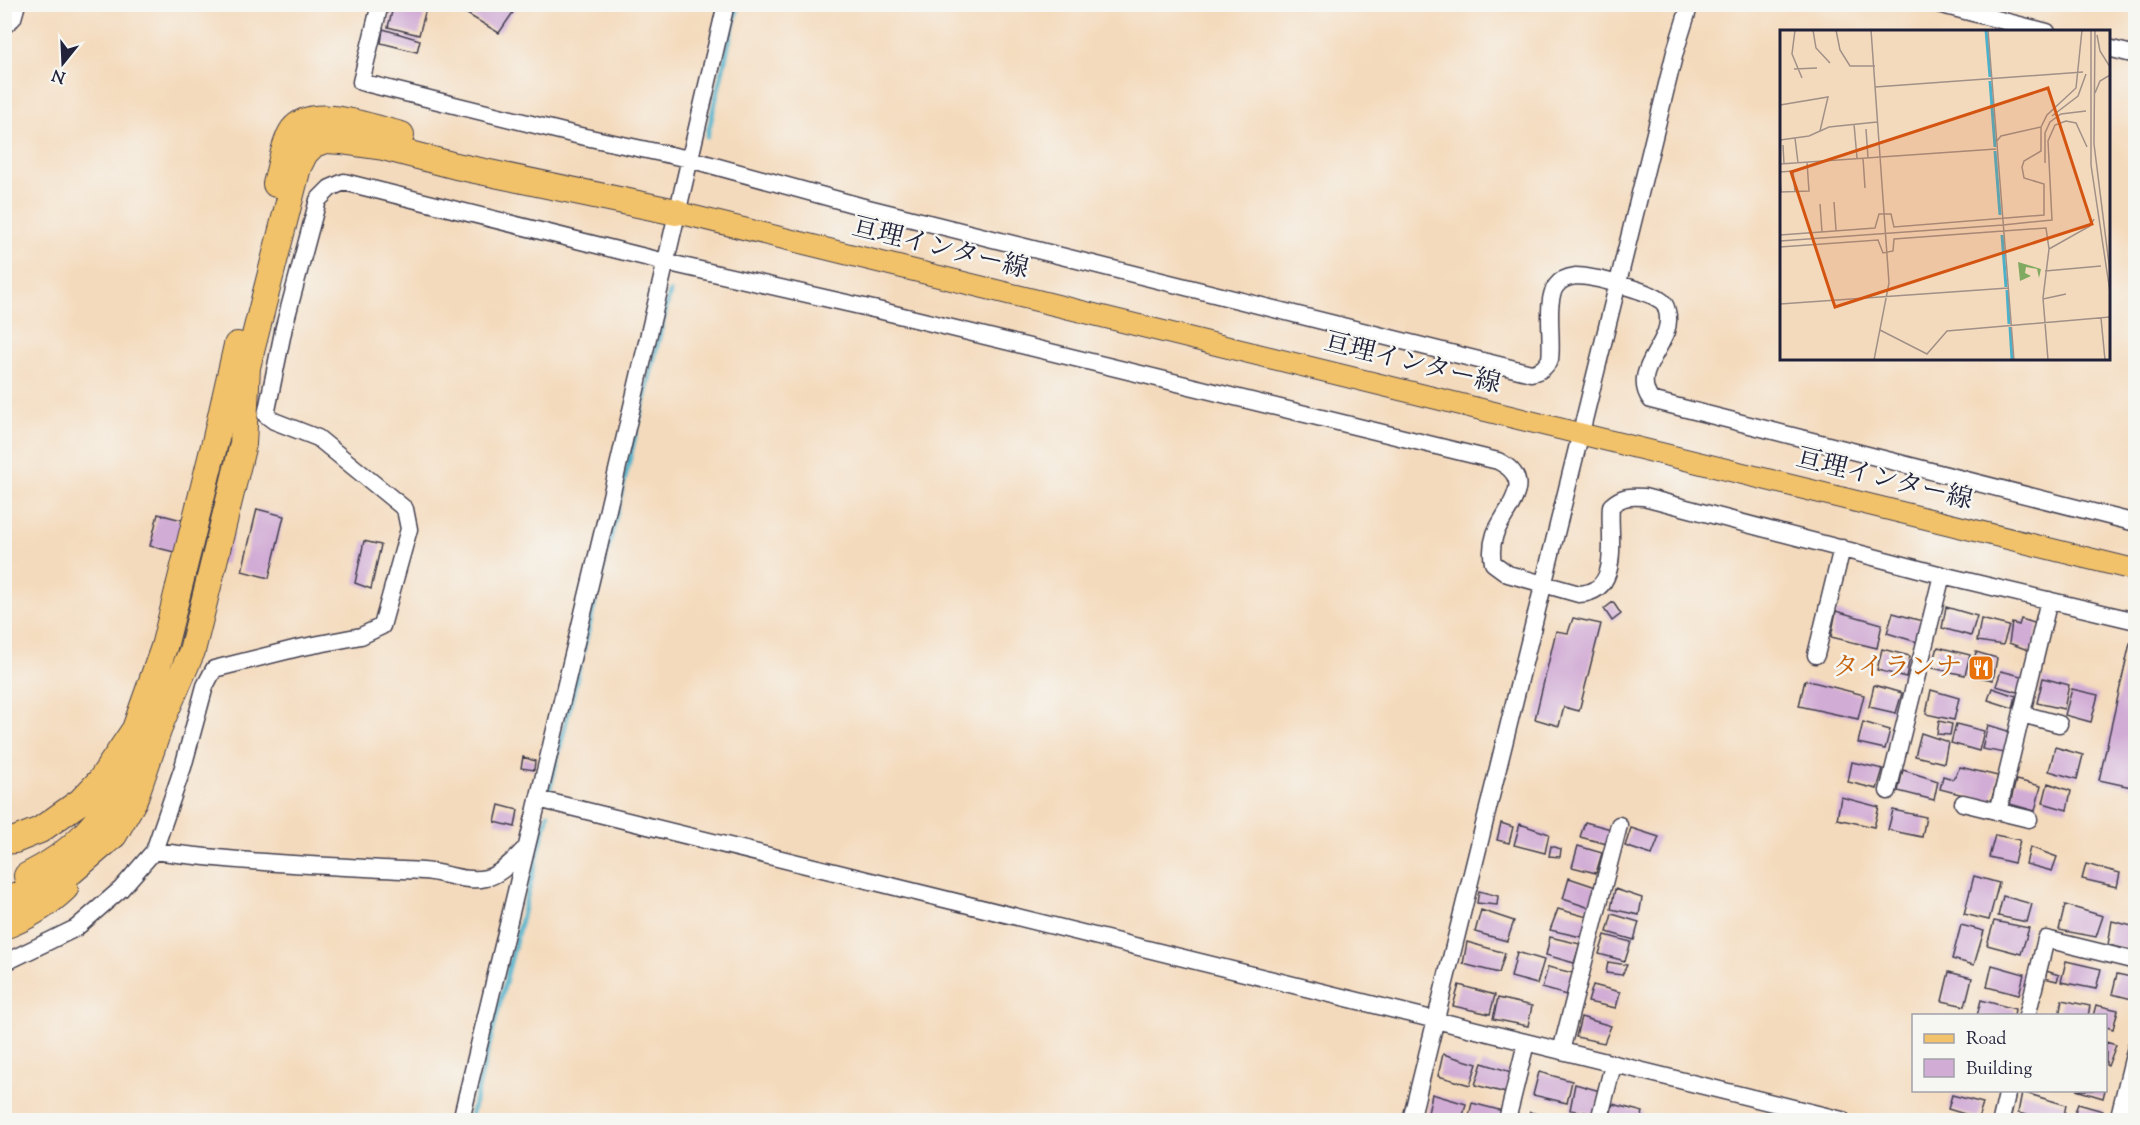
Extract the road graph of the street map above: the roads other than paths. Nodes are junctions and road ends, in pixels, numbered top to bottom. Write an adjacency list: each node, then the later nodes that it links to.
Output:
1 (17, 4): 6 (street)
2 (380, 4): 10 (street)
3 (726, 4): 10 (street)
4 (1690, 4): 13 (street)
5 (1938, 4): 7 (street)
6 (4, 26)
7 (2039, 30)
8 (2110, 48): 9 (street)
9 (2136, 55)
10 (690, 159): 11 (street); 13 (street)
11 (676, 212): 12 (street); 14 (main road, 亘理インター線); 25 (highway)
12 (665, 262): 19 (street); 27 (street); 35 (street)
13 (1617, 285): 14 (street); 15 (street)
14 (1581, 433): 17 (main road, 亘理インター線); 19 (street)
15 (2136, 523)
16 (1842, 548): 18 (street); 19 (street); 22 (street)
17 (2136, 570)
18 (1942, 575): 20 (street); 26 (street)
19 (1543, 584): 42 (street)
20 (2049, 600): 21 (street); 23 (street)
21 (2136, 621)
22 (1815, 655)
23 (2022, 714): 24 (street); 29 (street)
24 (2059, 724)
25 (146, 732): 32 (highway); 33 (highway); 36 (highway)
26 (1888, 791)
27 (538, 799): 34 (street); 42 (street)
28 (1963, 803): 29 (street)
29 (1998, 812): 30 (street)
30 (2029, 819)
31 (1619, 825): 45 (street)
32 (114, 835): 37 (highway); 38 (highway)
33 (4, 841)
34 (526, 848): 35 (street); 48 (street)
35 (154, 851): 40 (street)
36 (4, 884)
37 (4, 898)
38 (4, 926)
39 (2136, 961): 41 (street)
40 (4, 963)
41 (2027, 1014)
42 (1436, 1020): 43 (street); 49 (street)
43 (1527, 1043): 45 (street); 50 (street)
44 (2136, 1047): 54 (street)
45 (1561, 1051): 46 (street)
46 (1613, 1065): 51 (street); 52 (street)
47 (2008, 1092): 53 (street)
48 (461, 1120)
49 (1411, 1120)
50 (1507, 1120)
51 (1599, 1120)
52 (1842, 1120)
53 (2001, 1120)
54 (2118, 1120)

